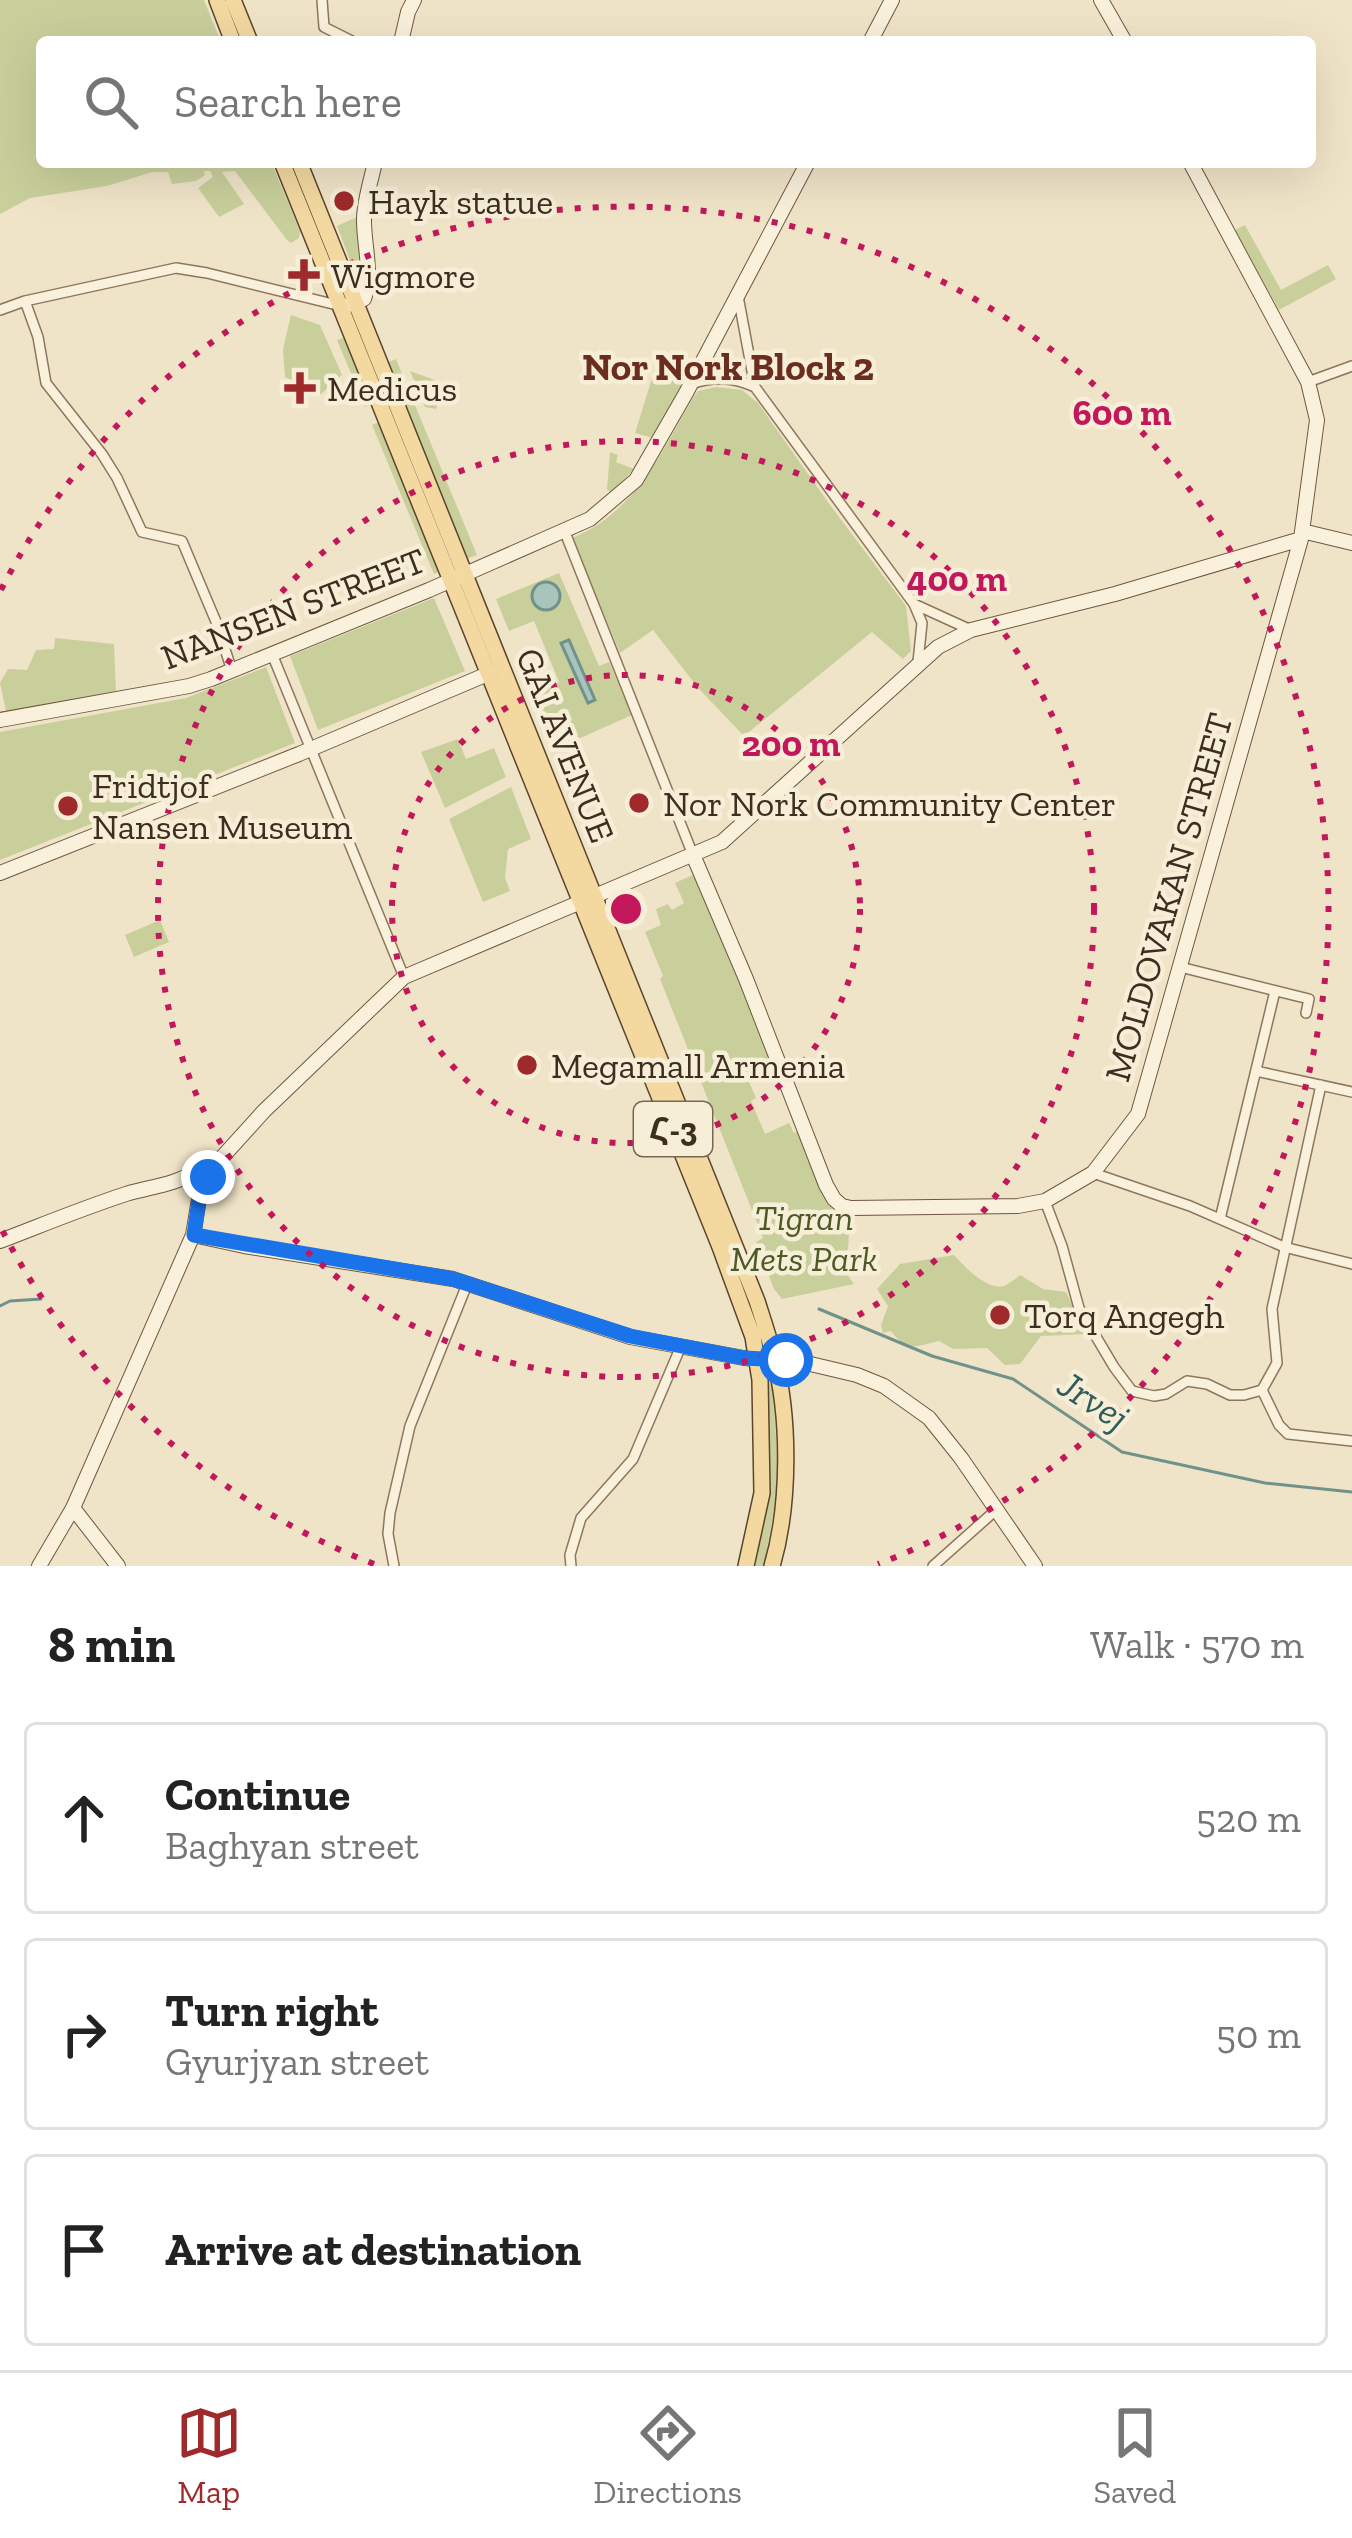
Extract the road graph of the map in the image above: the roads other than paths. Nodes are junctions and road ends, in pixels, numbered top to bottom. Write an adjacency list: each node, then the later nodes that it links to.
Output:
1 (217, 0): 7 (main road)
2 (233, 0): 8 (main road)
3 (322, 0): 9 (street)
4 (414, 0): 10 (street)
5 (892, 0): 11 (street)
6 (1101, 0): 12 (street)
7 (231, 36)
8 (248, 36)
9 (342, 36)
10 (402, 36)
11 (873, 36)
12 (1122, 36)
13 (285, 168): 20 (main road, GAI AVENUE / Հ-3)
14 (301, 168): 20 (main road, GAI AVENUE / Հ-3)
15 (374, 168): 20 (street)
16 (805, 168): 18 (street, NANSEN STREET)
17 (1193, 168): 23 (street, MOLDOVAKAN STREET)
18 (738, 296): 24 (street, NANSEN STREET); 25 (street)
19 (25, 301): 20 (street); 21 (street); 34 (street)
20 (349, 305): 29 (main road, GAI AVENUE / Հ-3)
21 (0, 310)
22 (1352, 366): 23 (street)
23 (1308, 382): 27 (street, MOLDOVAKAN STREET)
24 (692, 384): 25 (street); 26 (street, NANSEN STREET)
25 (755, 387): 30 (street)
26 (564, 530): 29 (street, NANSEN STREET); 38 (street)
27 (1301, 535): 28 (street); 31 (street); 41 (street, MOLDOVAKAN STREET)
28 (1352, 543)
29 (459, 577): 32 (street, NANSEN STREET); 35 (main road, GAI AVENUE / Հ-3); 40 (main road, GAI AVENUE / Հ-3)
30 (914, 604): 31 (street); 33 (street)
31 (971, 630): 33 (street)
32 (272, 654): 34 (street, NANSEN STREET); 37 (street)
33 (918, 664): 38 (street)
34 (232, 671): 36 (street, NANSEN STREET)
35 (490, 673): 37 (street); 40 (main road, GAI AVENUE / Հ-3)
36 (0, 720)
37 (311, 749): 39 (street); 42 (street)
38 (693, 855): 40 (street); 52 (street, MOLDOVAKAN STREET)
39 (0, 873)
40 (587, 900): 42 (street); 60 (main road, GAI AVENUE / Հ-3); 61 (main road, GAI AVENUE / Հ-3)
41 (1180, 967): 43 (street); 48 (street, MOLDOVAKAN STREET)
42 (404, 977): 49 (street)
43 (1275, 991): 44 (street); 45 (street)
44 (1306, 1013)
45 (1256, 1071): 46 (street); 53 (street)
46 (1322, 1085): 47 (street); 56 (street)
47 (1352, 1092)
48 (1093, 1173): 52 (street, MOLDOVAKAN STREET); 53 (street)
49 (206, 1174): 50 (street); 51 (street)
50 (188, 1180): 51 (street); 55 (street)
51 (200, 1193): 54 (street)
52 (1045, 1201): 62 (street)
53 (1220, 1219): 56 (street)
54 (194, 1235): 58 (street); 64 (street)
55 (0, 1241)
56 (1284, 1247): 57 (street); 62 (street)
57 (1352, 1264)
58 (468, 1282): 59 (street); 68 (street)
59 (681, 1346): 60 (street); 69 (street)
60 (757, 1359): 61 (street); 70 (main road, GAI AVENUE / Հ-3)
61 (775, 1359): 65 (street); 71 (main road, GAI AVENUE / Հ-3)
62 (1262, 1390): 63 (street)
63 (1352, 1441)
64 (73, 1508): 66 (street); 67 (street)
65 (996, 1510): 72 (street); 73 (street)
66 (39, 1566)
67 (118, 1566)
68 (394, 1566)
69 (572, 1566)
70 (746, 1566)
71 (772, 1566)
72 (933, 1566)
73 (1035, 1566)

